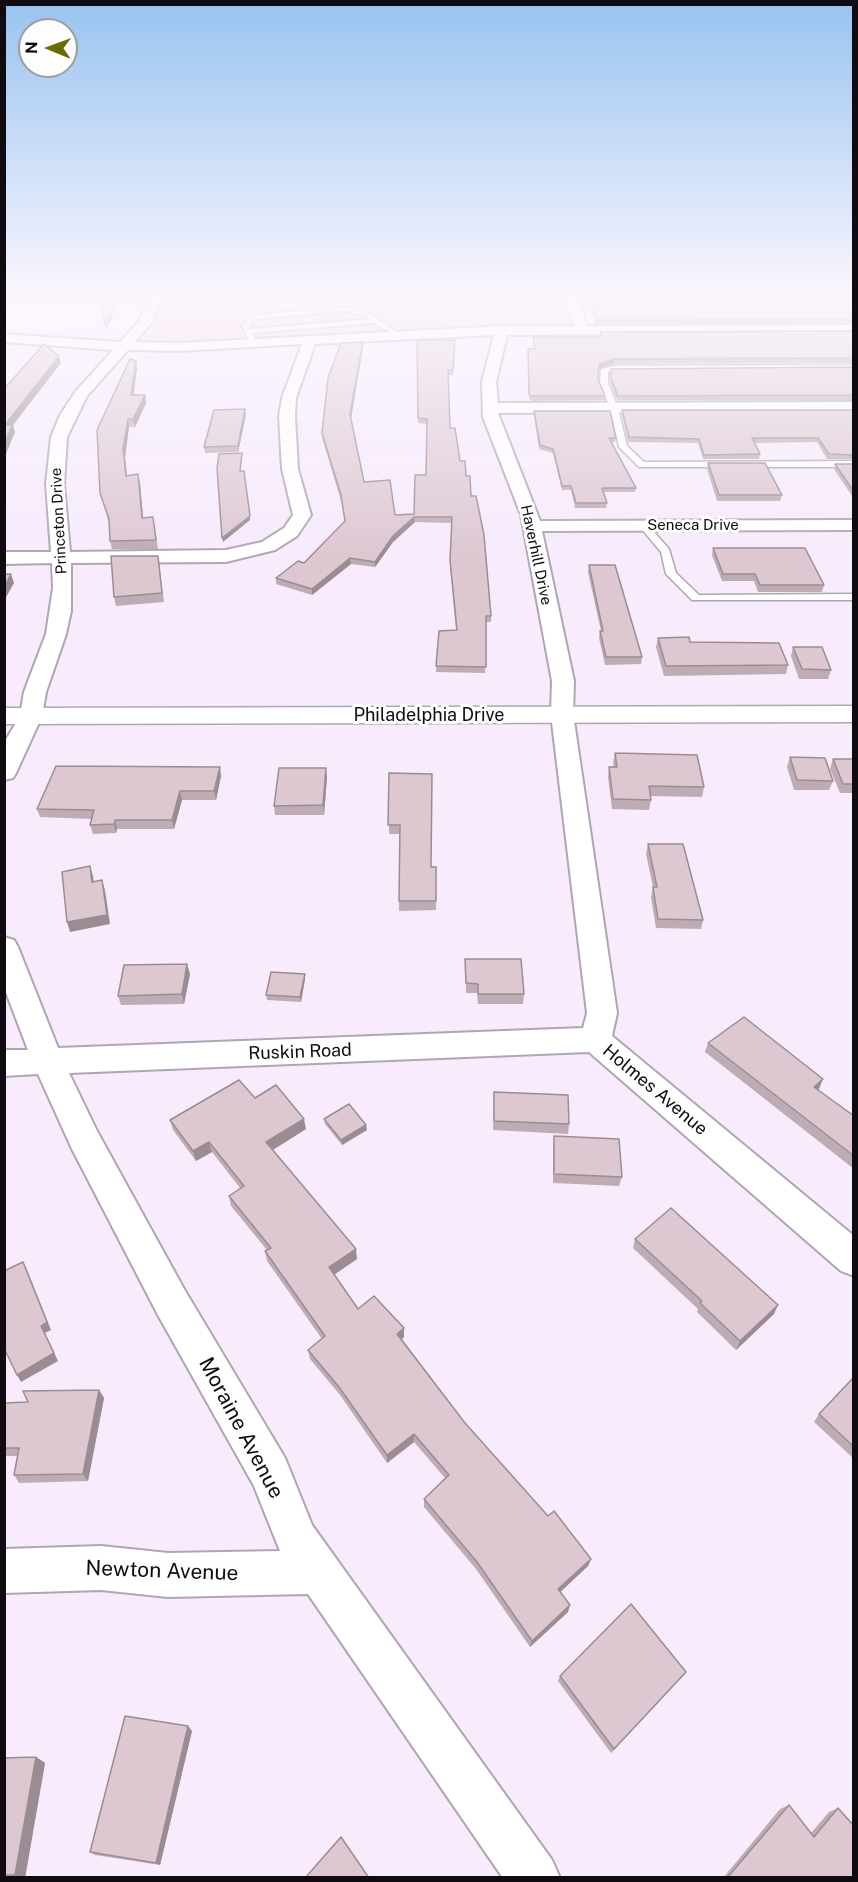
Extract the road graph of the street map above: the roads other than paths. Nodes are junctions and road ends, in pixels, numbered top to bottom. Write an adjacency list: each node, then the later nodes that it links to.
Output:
1 (93, 380): 14 (street, Princeton Drive)
2 (296, 380): 14 (street)
3 (490, 380): 6 (street, Haverhill Drive)
4 (603, 380): 7 (lane)
5 (854, 407): 7 (street)
6 (491, 412): 7 (street); 11 (street, Haverhill Drive)
7 (615, 412): 8 (street); 9 (lane)
8 (854, 416)
9 (854, 464)
10 (854, 525): 12 (street, Seneca Drive)
11 (533, 526): 12 (street, Seneca Drive); 16 (street, Haverhill Drive)
12 (644, 526): 15 (lane)
13 (4, 558): 14 (street)
14 (61, 558): 19 (street, Princeton Drive)
15 (854, 597)
16 (562, 714): 17 (main road, Philadelphia Drive); 19 (main road, Philadelphia Drive); 22 (street, Holmes Avenue)
17 (854, 714)
18 (4, 716): 19 (main road, Philadelphia Drive)
19 (31, 716): 20 (street, Princeton Drive)
20 (4, 773)
21 (4, 947): 23 (street, Moraine Avenue)
22 (596, 1040): 23 (street, Ruskin Road); 25 (street, Holmes Avenue)
23 (48, 1062): 24 (street, Ruskin Road); 27 (street, Moraine Avenue)
24 (4, 1063)
25 (854, 1259)
26 (4, 1572): 27 (street, Newton Avenue)
27 (320, 1572): 28 (street, Moraine Avenue)
28 (534, 1878)

